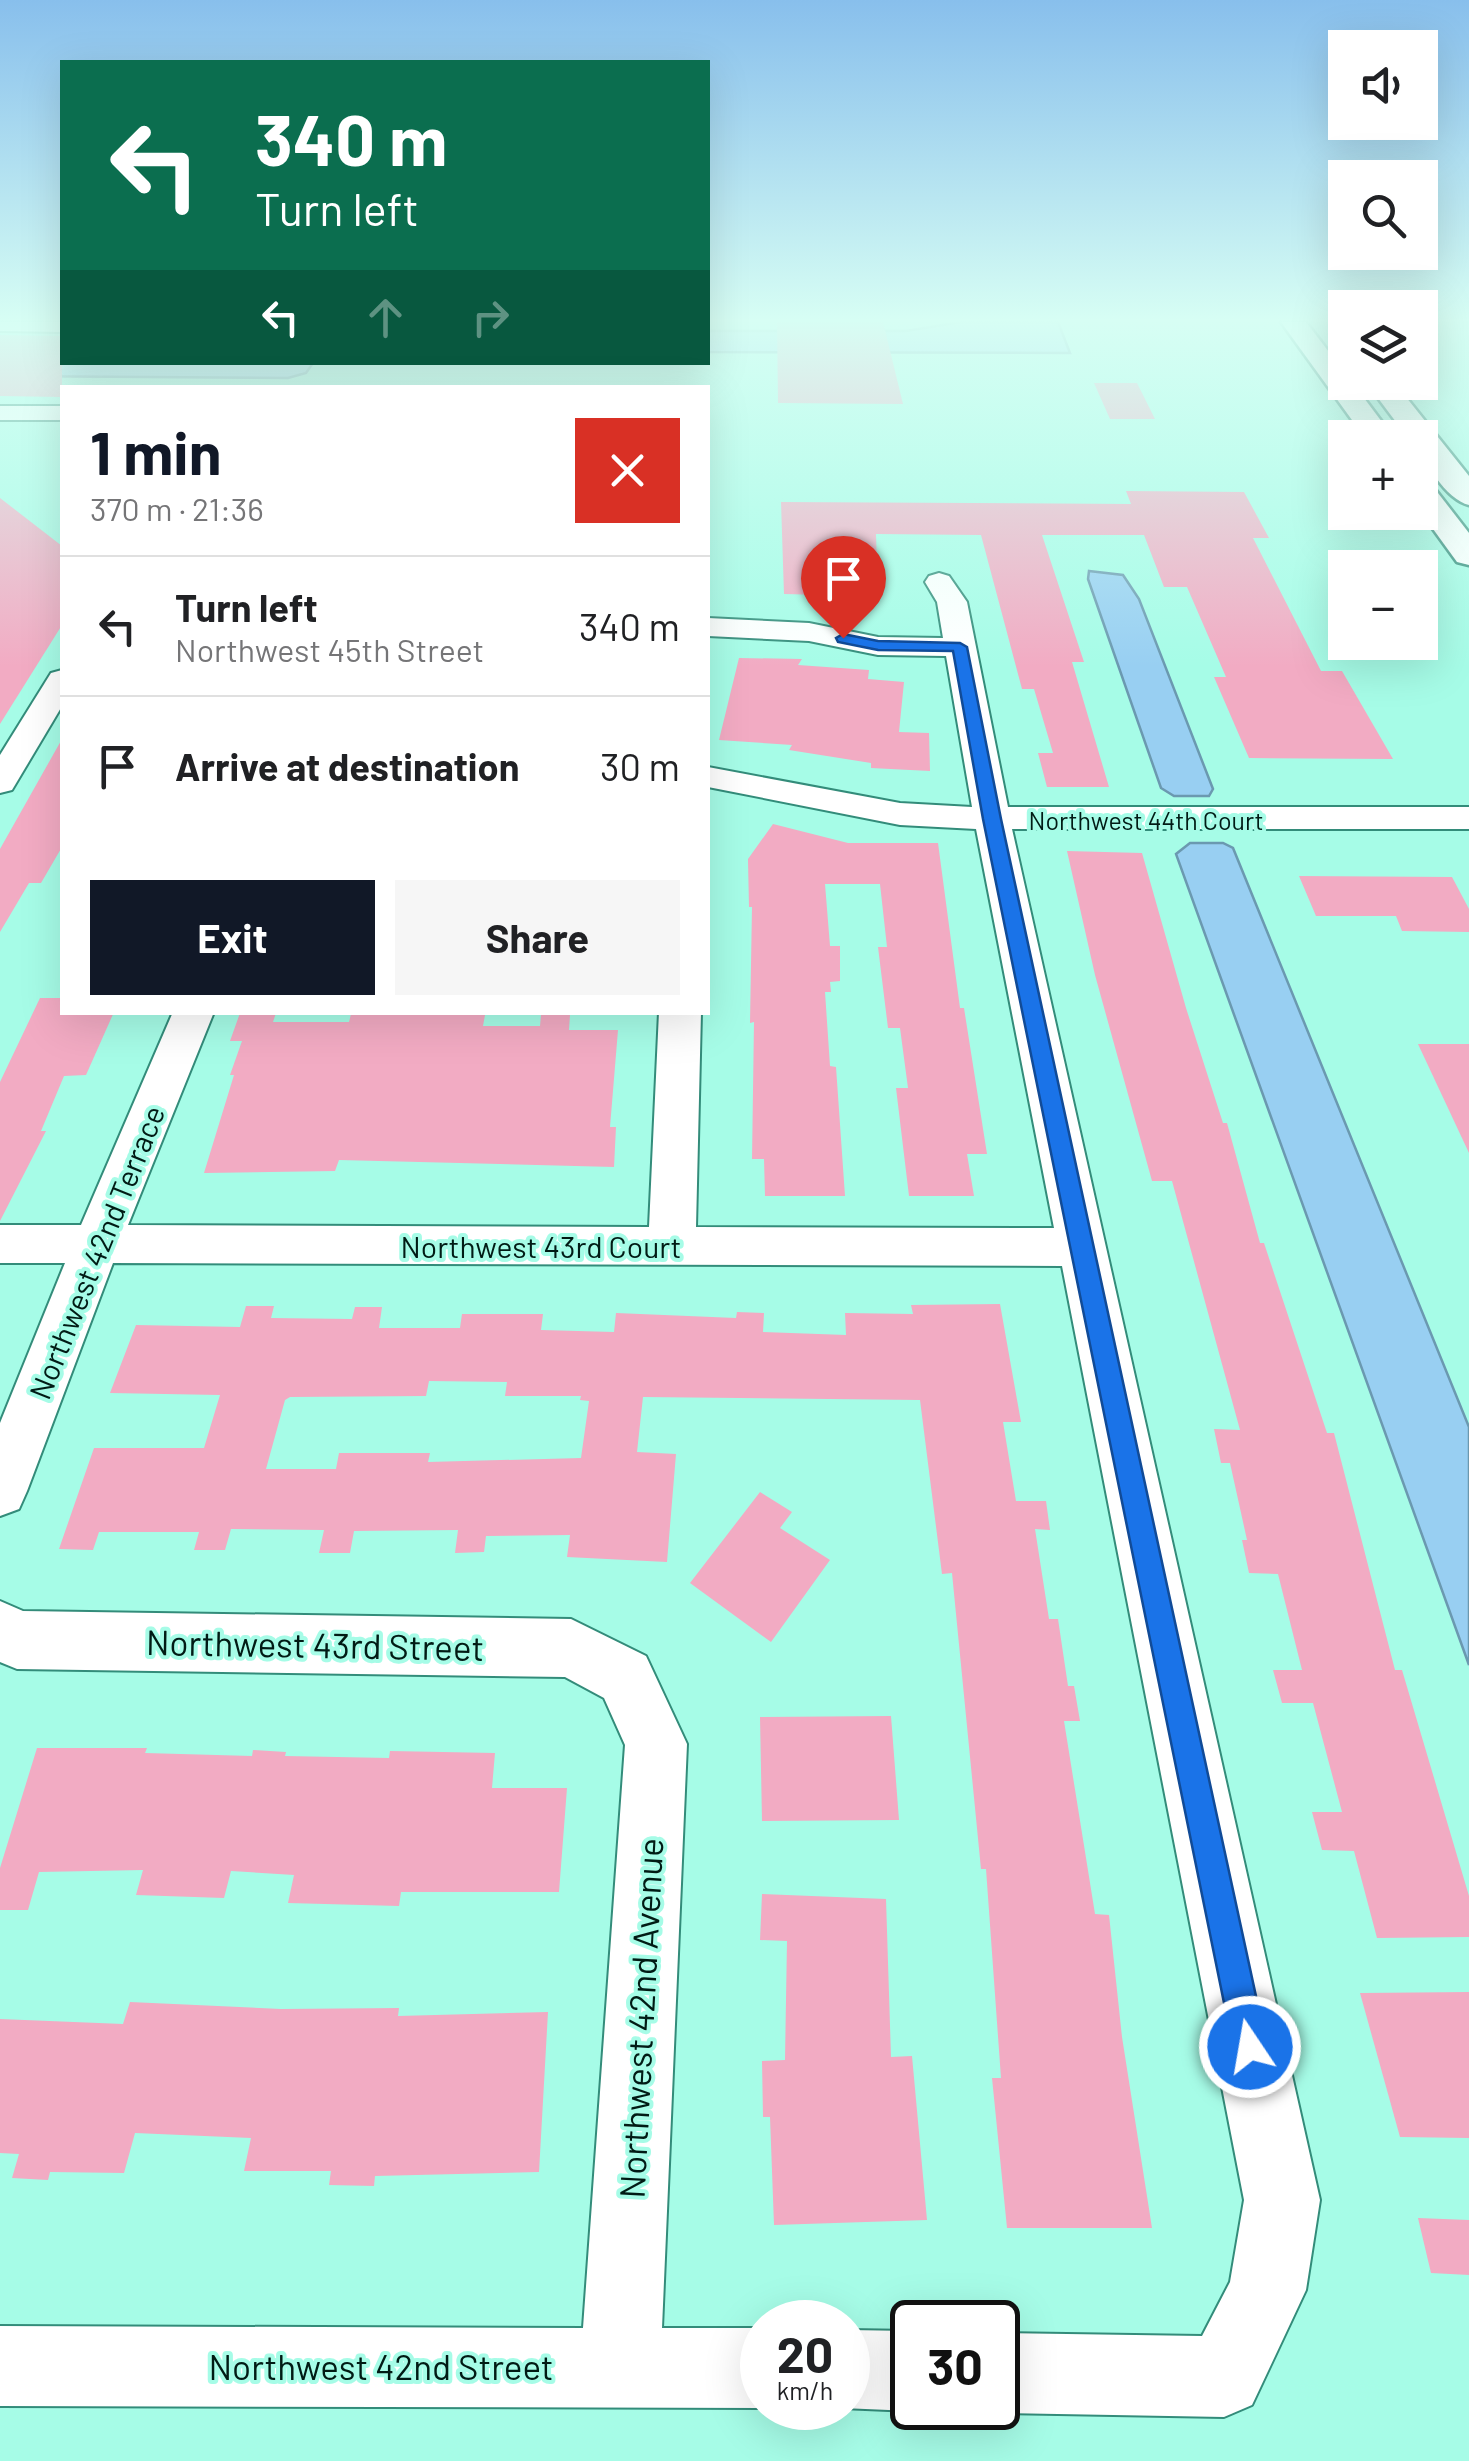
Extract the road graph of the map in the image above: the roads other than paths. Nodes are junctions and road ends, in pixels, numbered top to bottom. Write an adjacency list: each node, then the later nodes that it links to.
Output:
1 (1422, 437): 2 (main road)
2 (1469, 496)
3 (1438, 514): 4 (main road)
4 (1469, 555)
5 (939, 582): 7 (street)
6 (710, 627): 7 (street)
7 (960, 647): 13 (street)
8 (60, 683): 9 (street)
9 (9, 752): 11 (street)
10 (710, 777): 13 (street, Northwest 44th Court)
11 (0, 783)
12 (1469, 818): 13 (street, Northwest 44th Court)
13 (992, 819): 19 (street)
14 (193, 1015): 17 (street, Northwest 42nd Terrace)
15 (680, 1015): 18 (street)
16 (0, 1244): 17 (street, Northwest 43rd Court)
17 (96, 1246): 18 (street, Northwest 43rd Court); 20 (street, Northwest 42nd Terrace)
18 (672, 1246): 19 (street, Northwest 43rd Court)
19 (1083, 1247): 26 (street)
20 (0, 1491)
21 (0, 1630): 22 (street, Northwest 43rd Street)
22 (624, 1677): 24 (street, Northwest 42nd Avenue)
23 (0, 2366): 24 (street, Northwest 42nd Street)
24 (620, 2366): 25 (street, Northwest 42nd Street)
25 (740, 2368)
26 (1020, 2372)

